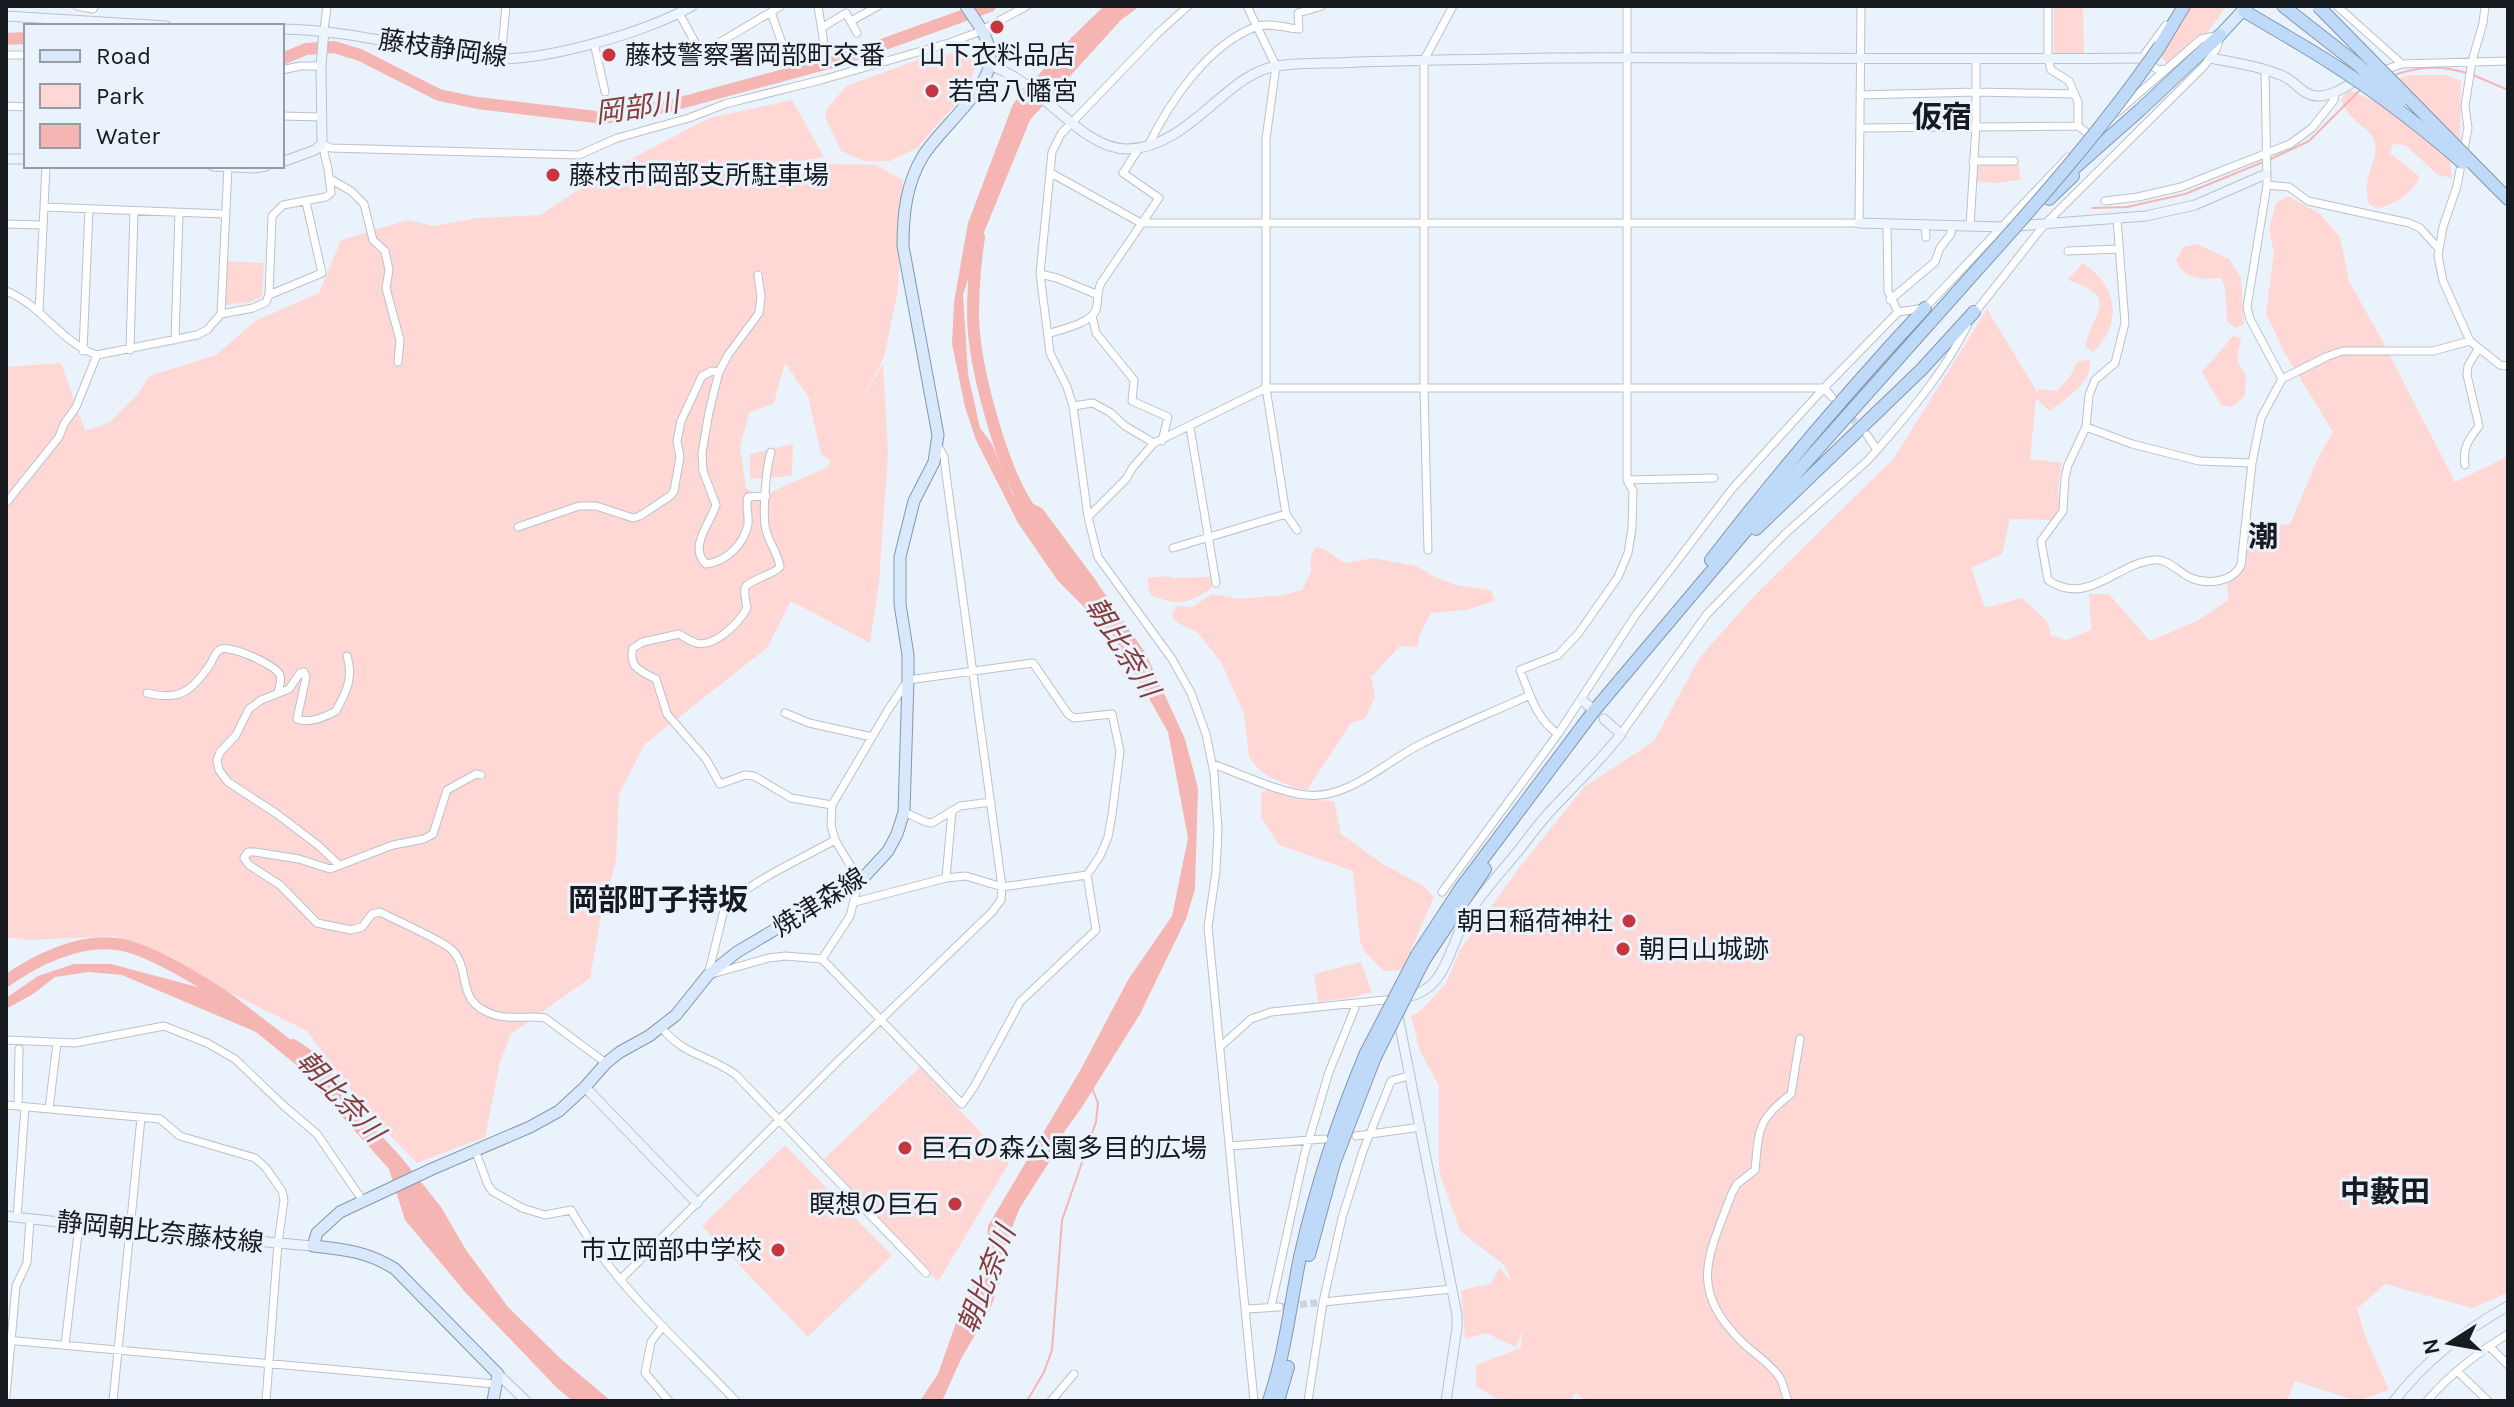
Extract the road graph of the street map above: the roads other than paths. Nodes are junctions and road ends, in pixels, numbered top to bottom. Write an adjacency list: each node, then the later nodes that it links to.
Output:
1 (77, 6): 22 (street)
2 (327, 6): 36 (street)
3 (506, 6): 44 (street)
4 (692, 6): 25 (street, 藤枝静岡線)
5 (781, 6): 26 (street)
6 (818, 6): 32 (street)
7 (878, 6): 28 (street)
8 (1027, 6): 33 (street)
9 (1188, 6): 67 (street)
10 (1247, 6): 31 (street)
11 (1322, 6): 31 (street)
12 (1453, 6): 48 (street)
13 (1627, 6): 41 (street)
14 (1861, 6): 45 (street)
15 (2048, 6): 47 (street)
16 (2182, 6): 42 (street); 85 (highway, bridge)
17 (2283, 6): 51 (highway)
18 (2291, 6): 51 (highway)
19 (2318, 6): 84 (highway, bridge)
20 (2337, 6): 52 (street)
21 (2485, 6): 49 (street)
22 (94, 7): 29 (street)
23 (967, 7): 33 (main road)
24 (2244, 8): 37 (main road); 84 (highway, bridge)
25 (678, 10): 26 (street); 38 (street, 藤枝静岡線)
26 (771, 12): 40 (street)
27 (6, 16): 29 (street)
28 (851, 21): 32 (street); 35 (street)
29 (99, 22): 30 (street)
30 (132, 24)
31 (1258, 25): 55 (street); 73 (street)
32 (823, 27): 39 (street)
33 (980, 27): 54 (main road); 72 (street)
34 (284, 29): 36 (street, 藤枝静岡線)
35 (857, 33)
36 (324, 34): 44 (street, 藤枝静岡線); 53 (street)
37 (2220, 35): 43 (street); 56 (street); 85 (highway, bridge); 85 (highway)
38 (594, 43): 44 (street, 藤枝静岡線); 60 (street)
39 (824, 44)
40 (785, 52)
41 (1627, 58): 45 (street); 48 (street); 98 (street)
42 (2142, 58): 47 (street); 56 (street)
43 (2211, 58): 57 (street); 105 (street)
44 (501, 59)
45 (1861, 59): 46 (street); 64 (street)
46 (1976, 59): 47 (street); 61 (street)
47 (2048, 59): 63 (street)
48 (1424, 60): 55 (street); 97 (street)
49 (2472, 61): 50 (street); 52 (street); 110 (street)
50 (2508, 61)
51 (2357, 64): 84 (highway, bridge)
52 (2402, 64): 59 (street)
53 (321, 66): 58 (street); 66 (street)
54 (990, 66): 67 (street); 146 (main road, 焼津森線)
55 (1276, 66): 73 (street); 95 (street)
56 (2168, 69): 107 (street)
57 (2265, 69): 62 (street); 74 (street)
58 (284, 70)
59 (2360, 78): 62 (street)
60 (605, 92)
61 (1977, 92): 63 (street); 64 (street); 68 (street)
62 (2335, 92): 74 (street)
63 (2075, 94): 69 (street)
64 (1860, 95): 70 (street)
65 (284, 116): 66 (street)
66 (323, 117): 72 (street)
67 (1068, 119): 73 (street); 80 (street)
68 (1976, 126): 69 (street); 70 (street); 76 (street)
69 (2078, 126): 71 (street)
70 (1860, 128): 99 (street)
71 (2086, 132)
72 (322, 144): 75 (street); 82 (street)
73 (1144, 147): 96 (street)
74 (2267, 152): 81 (street); 87 (street)
75 (284, 161)
76 (1973, 161): 77 (street); 106 (street)
77 (2014, 161)
78 (46, 168): 89 (street)
79 (228, 168): 93 (street)
80 (1051, 173): 96 (street); 112 (street)
81 (2266, 174): 83 (street); 94 (street)
82 (330, 179): 88 (street); 132 (street)
83 (2267, 185): 110 (street); 135 (street)
84 (2495, 186): 86 (highway)
85 (2047, 197): 114 (highway)
86 (2508, 199)
87 (2105, 201)
88 (306, 202): 117 (street); 117 (street)
89 (44, 207): 90 (street); 103 (street)
90 (89, 209): 91 (street); 130 (street)
91 (134, 211): 92 (street); 129 (street)
92 (179, 213): 93 (street); 126 (street)
93 (224, 214): 123 (street)
94 (2117, 219): 105 (street); 109 (street)
95 (1266, 222): 96 (street); 97 (street); 137 (street)
96 (1141, 223): 116 (street)
97 (1424, 223): 98 (street); 138 (street)
98 (1627, 223): 99 (street); 136 (street)
99 (1859, 223): 101 (street)
100 (6, 224): 103 (street)
101 (1887, 224): 102 (street); 118 (street)
102 (1925, 224): 104 (street); 108 (street)
103 (43, 225): 120 (street)
104 (1952, 225): 106 (street); 118 (street)
105 (2044, 225): 107 (street); 122 (street)
106 (1970, 226): 107 (street)
107 (2003, 227): 119 (street)
108 (1926, 237)
109 (2119, 249): 111 (street); 143 (street)
110 (2439, 249): 127 (street)
111 (2068, 251)
112 (1040, 274): 116 (street); 125 (street)
113 (758, 275): 134 (street)
114 (1977, 275): 158 (highway); 164 (highway)
115 (6, 291): 120 (street)
116 (1096, 294): 124 (street)
117 (269, 295): 123 (street)
118 (1890, 300): 121 (street)
119 (1925, 308): 121 (street); 164 (highway)
120 (39, 310): 130 (street)
121 (1896, 310): 139 (street)
122 (1974, 312): 147 (street); 158 (highway)
123 (221, 314): 126 (street)
124 (1092, 316): 125 (street); 145 (street)
125 (1048, 334): 141 (street)
126 (175, 340): 129 (street)
127 (2470, 341): 128 (street); 135 (street)
128 (2478, 349): 133 (street); 150 (street)
129 (130, 350): 131 (street)
130 (83, 351): 131 (street)
131 (97, 355): 154 (street)
132 (398, 362)
133 (2508, 366)
134 (719, 372): 153 (street); 157 (street)
135 (2282, 379): 149 (street)
136 (1627, 387): 138 (street); 139 (street); 152 (street)
137 (1266, 388): 138 (street); 142 (street); 155 (street)
138 (1424, 388): 162 (street)
139 (1824, 388): 140 (street); 173 (street)
140 (1832, 397)
141 (1073, 406): 145 (street); 156 (street)
142 (1190, 427): 145 (street); 160 (street)
143 (2086, 427): 149 (street); 149 (street)
144 (1867, 435): 147 (street)
145 (1158, 442): 156 (street)
146 (938, 446): 166 (street); 167 (main road, 焼津森線)
147 (1877, 450): 174 (street)
148 (771, 452): 153 (street)
149 (2252, 463)
150 (2465, 465)
151 (1714, 478): 152 (street)
152 (1627, 480): 170 (street)
153 (766, 496): 179 (street)
154 (6, 503)
155 (1286, 514): 159 (street); 160 (street)
156 (1088, 517): 176 (street)
157 (518, 527)
158 (1756, 529): 190 (highway)
159 (1297, 530)
160 (1207, 538): 161 (street); 163 (street)
161 (1173, 548)
162 (1428, 550)
163 (1216, 583)
164 (1651, 643): 190 (highway)
165 (347, 656): 169 (street)
166 (974, 671): 167 (street); 178 (street); 184 (street)
167 (908, 680): 175 (street); 181 (main road, 焼津森線)
168 (147, 693): 169 (street)
169 (278, 693): 183 (street)
170 (1530, 695): 173 (street); 176 (street)
171 (785, 713): 175 (street)
172 (1604, 719): 174 (street)
173 (1558, 734): 188 (street)
174 (1621, 734): 193 (street)
175 (872, 737): 179 (street)
176 (1213, 764): 200 (street)
177 (481, 775): 183 (street)
178 (991, 802): 180 (street); 187 (street)
179 (832, 805): 182 (street)
180 (952, 811): 181 (street); 185 (street)
181 (904, 812): 186 (main road, 焼津森線)
182 (835, 840): 186 (street); 192 (street)
183 (338, 864): 203 (street)
184 (1087, 875): 187 (street); 195 (street)
185 (946, 878): 187 (street); 189 (street)
186 (859, 880): 189 (street); 192 (main road, 焼津森線)
187 (1002, 887): 195 (street)
188 (1442, 892)
189 (855, 902): 191 (street)
190 (1420, 957): 202 (highway, bridge)
191 (822, 959): 192 (street); 195 (street)
192 (708, 975): 196 (main road, 焼津森線)
193 (1394, 999): 194 (street); 204 (street)
194 (1357, 1003): 200 (street); 215 (street)
195 (882, 1020): 210 (street)
196 (661, 1027): 203 (main road, 焼津森線); 210 (street)
197 (1800, 1039): 257 (street)
198 (6, 1040): 199 (street)
199 (57, 1043): 208 (street); 218 (street)
200 (1221, 1046): 216 (street)
201 (19, 1049): 207 (street)
202 (1370, 1055): 253 (highway); 254 (highway)
203 (606, 1063): 205 (main road, 焼津森線)
204 (1411, 1075): 211 (street); 212 (street)
205 (585, 1087): 217 (main road, 焼津森線); 219 (street)
206 (6, 1105): 207 (street)
207 (22, 1106): 208 (street); 220 (street)
208 (49, 1109): 209 (street)
209 (141, 1118): 223 (street); 224 (street)
210 (780, 1121): 219 (street); 226 (street)
211 (1421, 1127): 212 (street); 228 (street)
212 (1371, 1135): 213 (street); 229 (street)
213 (1356, 1136)
214 (1324, 1139): 215 (street)
215 (1309, 1140): 216 (street); 231 (street)
216 (1230, 1146): 231 (street)
217 (475, 1150): 218 (main road, 焼津森線); 227 (street)
218 (367, 1199): 225 (main road, 焼津森線)
219 (697, 1203): 227 (street)
220 (11, 1217): 221 (street, 静岡朝比奈藤枝線)
221 (30, 1219): 222 (street, 静岡朝比奈藤枝線); 234 (street)
222 (79, 1225): 223 (street, 静岡朝比奈藤枝線); 235 (street)
223 (129, 1230): 224 (street, 静岡朝比奈藤枝線); 237 (street)
224 (278, 1243): 225 (street, 静岡朝比奈藤枝線); 238 (street)
225 (313, 1246): 242 (main road)
226 (926, 1273)
227 (620, 1280): 232 (street)
228 (1452, 1289): 229 (street); 256 (street)
229 (1323, 1302): 255 (street)
230 (2508, 1306): 258 (street)
231 (1246, 1309): 252 (street)
232 (663, 1326): 244 (street); 250 (street)
233 (2508, 1334): 236 (street)
234 (8, 1341): 235 (street); 243 (street)
235 (65, 1345): 237 (street)
236 (2489, 1346): 239 (street); 240 (street)
237 (118, 1350): 238 (street); 246 (street)
238 (270, 1363): 242 (street); 247 (street)
239 (2508, 1365)
240 (2457, 1371): 245 (street); 259 (street)
241 (1074, 1374): 251 (street)
242 (497, 1379): 248 (main road); 249 (street)
243 (6, 1396)
244 (735, 1400)
245 (2429, 1400)
246 (113, 1401)
247 (266, 1401)
248 (493, 1401)
249 (526, 1401)
250 (669, 1401)
251 (1051, 1401)
252 (1254, 1401)
253 (1269, 1401)
254 (1278, 1401)
255 (1308, 1401)
256 (1446, 1401)
257 (1788, 1401)
258 (2394, 1401)
259 (2488, 1401)

